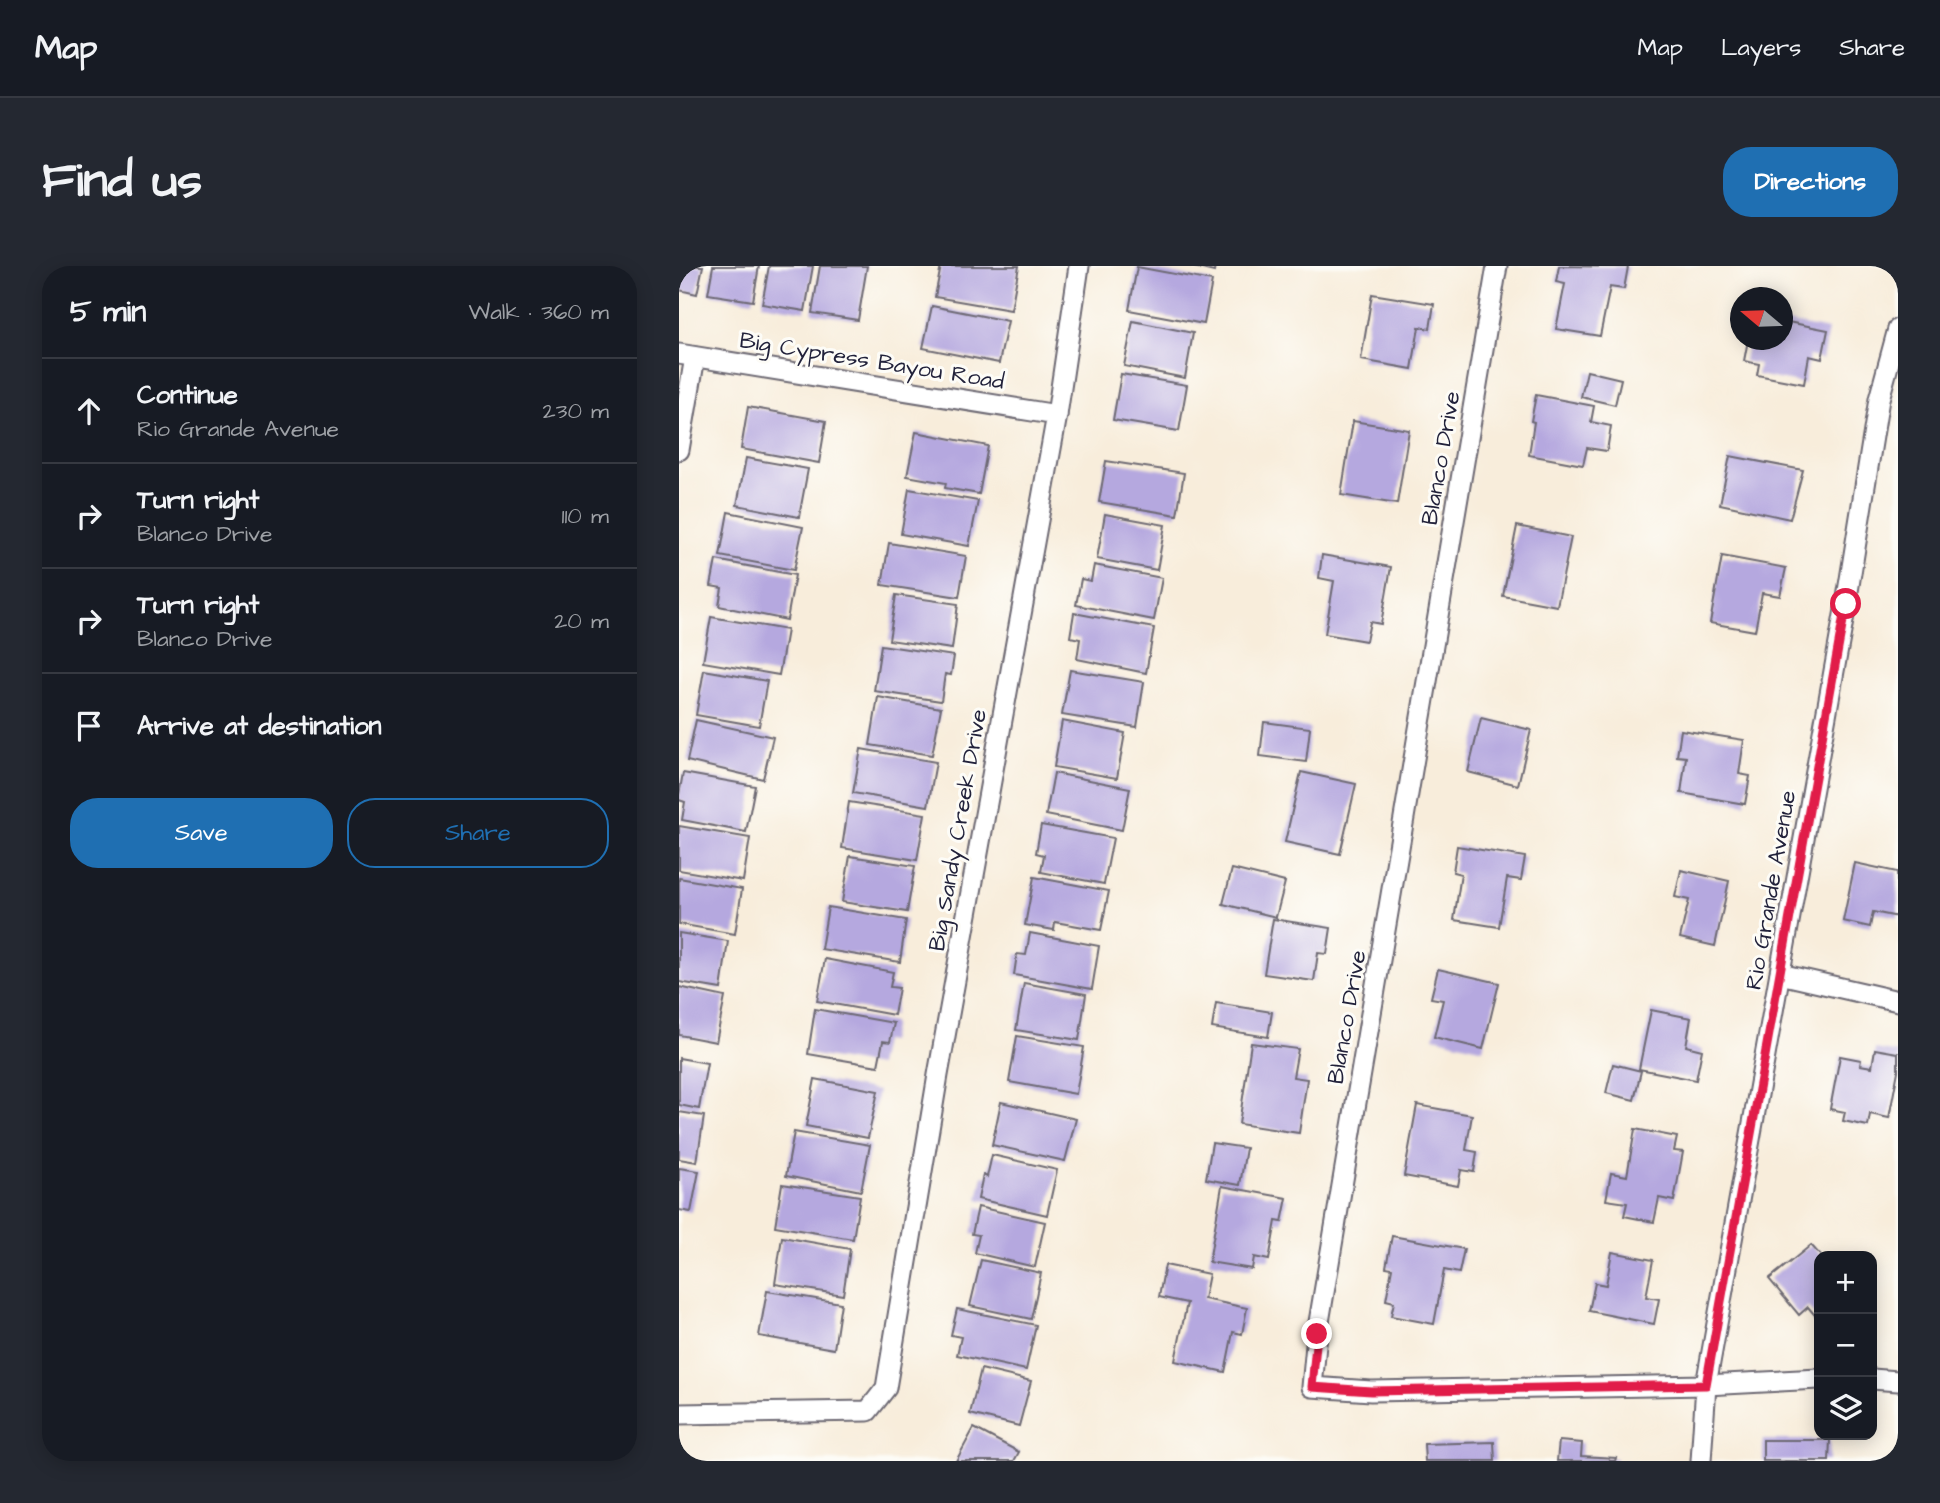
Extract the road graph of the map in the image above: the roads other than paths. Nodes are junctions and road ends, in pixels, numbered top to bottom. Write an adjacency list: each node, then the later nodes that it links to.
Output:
1 (1079, 266): 5 (street, Big Sandy Creek Drive)
2 (1497, 266): 12 (street, Blanco Drive)
3 (1898, 329): 7 (street, Rio Grande Avenue)
4 (687, 355): 5 (street, Big Cypress Bayou Road); 6 (street)
5 (1057, 415): 13 (street, Big Sandy Creek Drive)
6 (679, 450)
7 (1780, 974): 8 (street); 12 (street, Rio Grande Avenue)
8 (1898, 1001)
9 (1814, 1379): 12 (street)
10 (1877, 1379): 11 (street)
11 (1898, 1381)
12 (1706, 1385): 14 (street, Rio Grande Avenue)
13 (679, 1415)
14 (1701, 1461)

